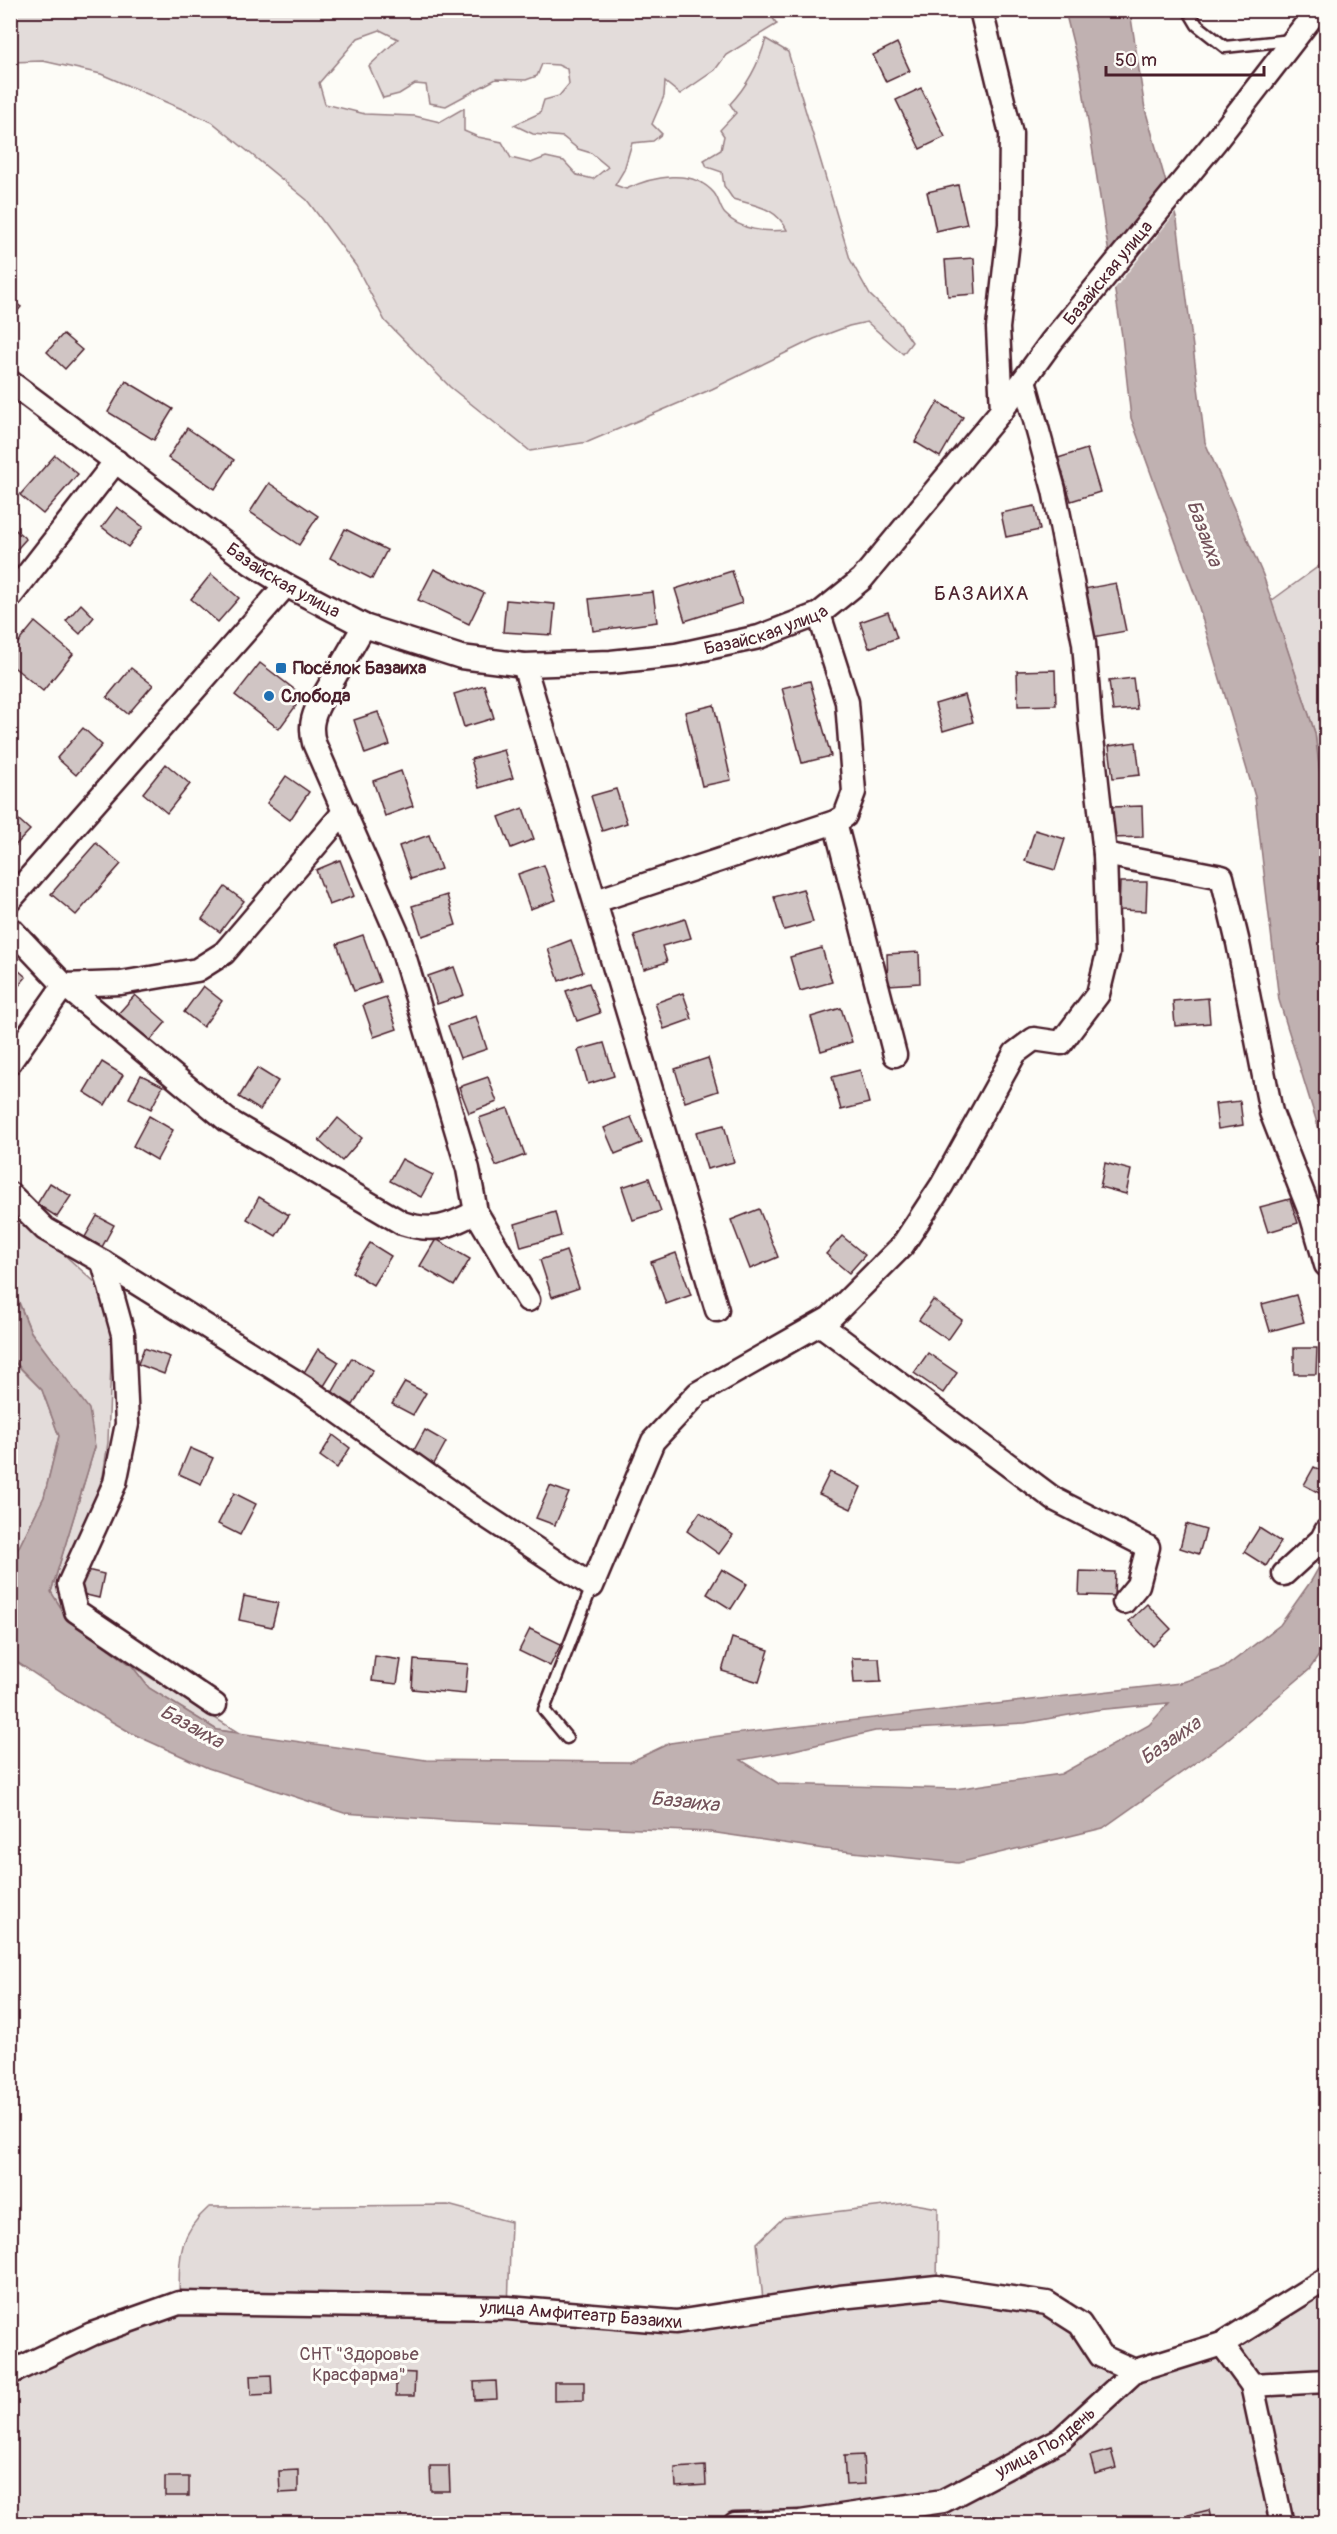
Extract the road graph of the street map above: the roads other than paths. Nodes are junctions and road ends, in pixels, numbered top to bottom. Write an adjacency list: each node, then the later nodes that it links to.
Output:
1 (981, 10): 7 (street)
2 (1188, 10): 4 (lane)
3 (1317, 10): 4 (street, Базайская улица)
4 (1295, 40): 5 (street, Базайская улица)
5 (1024, 380): 7 (street, Базайская улица); 16 (street)
6 (10, 382): 8 (street, Базайская улица)
7 (1002, 410): 11 (street, Базайская улица)
8 (116, 461): 9 (street, Базайская улица); 10 (street)
9 (286, 585): 12 (street, Базайская улица); 17 (street)
10 (10, 597)
11 (819, 614): 13 (street, Базайская улица); 15 (street)
12 (364, 626): 13 (street, Базайская улица); 14 (street)
13 (524, 665): 18 (street)
14 (345, 811): 20 (street); 24 (street)
15 (835, 822): 18 (street); 21 (street)
16 (1106, 854): 26 (street); 29 (street)
17 (10, 900)
18 (596, 901): 28 (street)
19 (10, 928): 20 (street)
20 (64, 985): 22 (street); 24 (street)
21 (895, 1055)
22 (10, 1062)
23 (10, 1194): 25 (street)
24 (476, 1212): 27 (street)
25 (103, 1262): 32 (street); 34 (street)
26 (1326, 1265)
27 (528, 1300)
28 (717, 1310)
29 (821, 1325): 32 (street); 33 (street)
30 (1326, 1531): 31 (street)
31 (1284, 1574)
32 (592, 1586): 35 (lane)
33 (1124, 1602)
34 (214, 1705)
35 (567, 1738)
36 (1326, 2279): 37 (street, улица Полдень)
37 (1222, 2344): 38 (street, улица Полдень); 41 (street)
38 (1135, 2371): 39 (street, улица Амфитеатр Базаихи); 42 (street, улица Полдень)
39 (10, 2373)
40 (1326, 2381): 41 (street)
41 (1252, 2385): 43 (street)
42 (735, 2523)
43 (1282, 2523)

